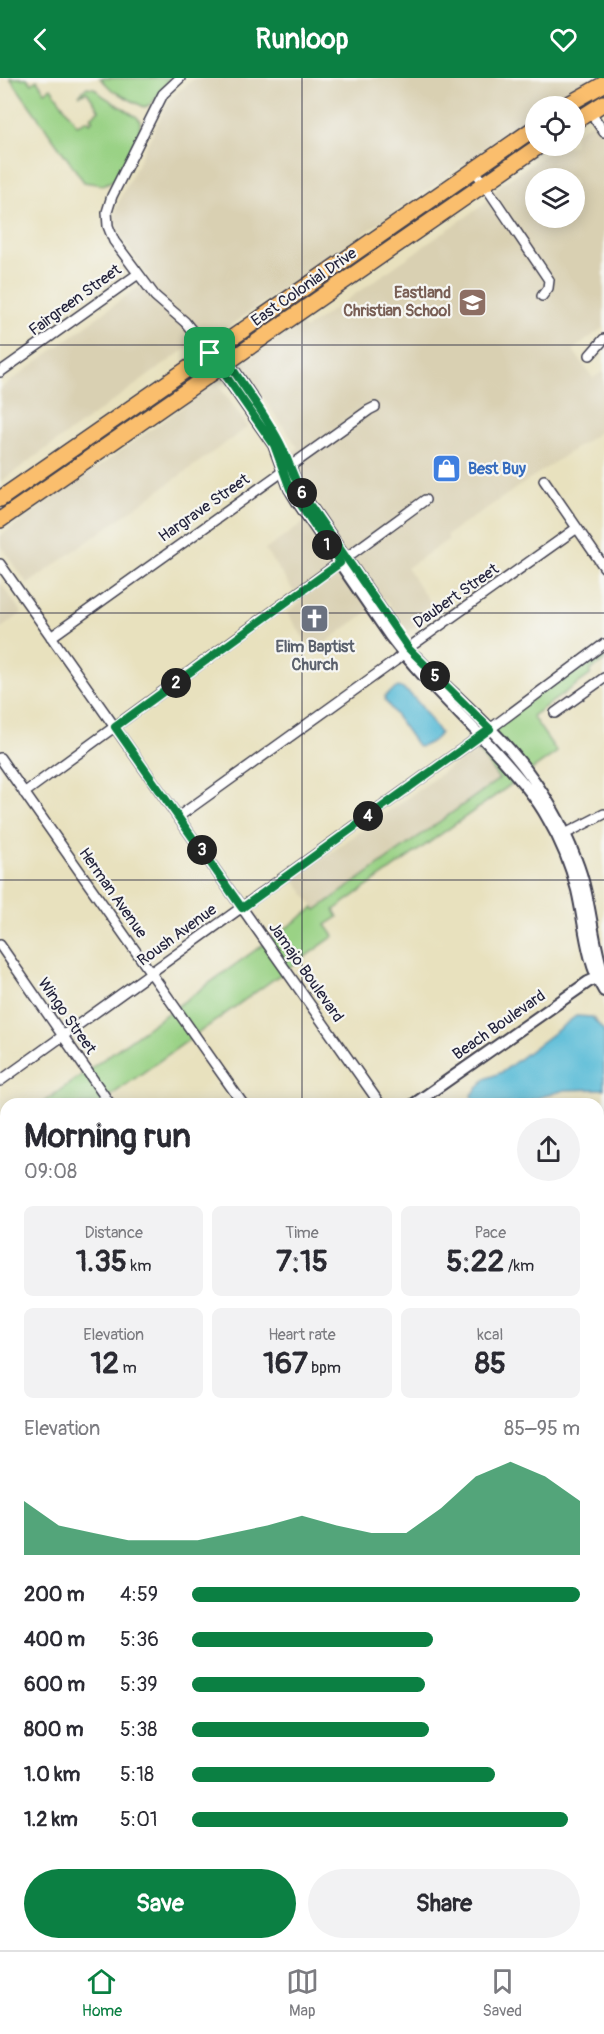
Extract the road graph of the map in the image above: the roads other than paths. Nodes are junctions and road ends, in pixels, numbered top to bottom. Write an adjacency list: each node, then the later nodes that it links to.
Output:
1 (180, 78): 14 (street)
2 (604, 85): 3 (highway); 5 (highway)
3 (584, 95)
4 (604, 103): 5 (highway)
5 (590, 112): 6 (highway); 7 (street)
6 (585, 114)
7 (604, 132)
8 (525, 134): 10 (highway, East Colonial Drive)
9 (525, 156): 11 (highway, East Colonial Drive)
10 (480, 165): 11 (street); 11 (street); 12 (highway, East Colonial Drive)
11 (483, 184): 13 (highway, East Colonial Drive); 15 (street)
12 (374, 239): 13 (highway); 17 (highway, East Colonial Drive)
13 (358, 271): 19 (highway, East Colonial Drive)
14 (138, 274): 17 (street); 20 (street, Fairgreen Street)
15 (542, 296)
16 (604, 339): 18 (street)
17 (210, 353): 19 (street); 22 (highway, East Colonial Drive)
18 (590, 355)
19 (224, 365): 23 (highway, East Colonial Drive); 24 (street)
20 (0, 372)
21 (375, 407): 24 (street, Hargrave Street)
22 (94, 434): 23 (street); 26 (highway, East Colonial Drive)
23 (104, 448): 28 (highway, East Colonial Drive)
24 (287, 467): 30 (street); 33 (street, Hargrave Street)
25 (544, 480): 29 (street)
26 (0, 499)
27 (425, 501): 30 (street)
28 (0, 520)
29 (577, 528): 32 (street); 35 (street, Daubert Street)
30 (343, 561): 35 (street); 38 (street)
31 (0, 564): 33 (street, Jamajo Boulevard)
32 (604, 567)
33 (51, 637): 38 (street, Jamajo Boulevard)
34 (604, 644): 39 (street, Roush Avenue)
35 (406, 651): 39 (street); 43 (street, Daubert Street)
36 (604, 678): 37 (street)
37 (555, 713)
38 (115, 727): 41 (street); 43 (street, Jamajo Boulevard)
39 (485, 732): 44 (street); 45 (street, Roush Avenue)
40 (0, 758): 41 (street, Herman Avenue)
41 (24, 793): 47 (street, Herman Avenue)
42 (604, 814): 44 (street)
43 (178, 817): 45 (street, Jamajo Boulevard)
44 (562, 836): 48 (street)
45 (242, 908): 47 (street, Roush Avenue); 54 (street, Jamajo Boulevard)
46 (0, 945): 50 (street, Wingo Street)
47 (151, 972): 50 (street, Roush Avenue); 53 (street, Herman Avenue)
48 (601, 976): 49 (street); 55 (street, Beach Boulevard)
49 (604, 991)
50 (63, 1036): 51 (street, Roush Avenue); 52 (street, Wingo Street)
51 (0, 1081)
52 (106, 1098)
53 (239, 1098)
54 (376, 1098)
55 (423, 1098)

